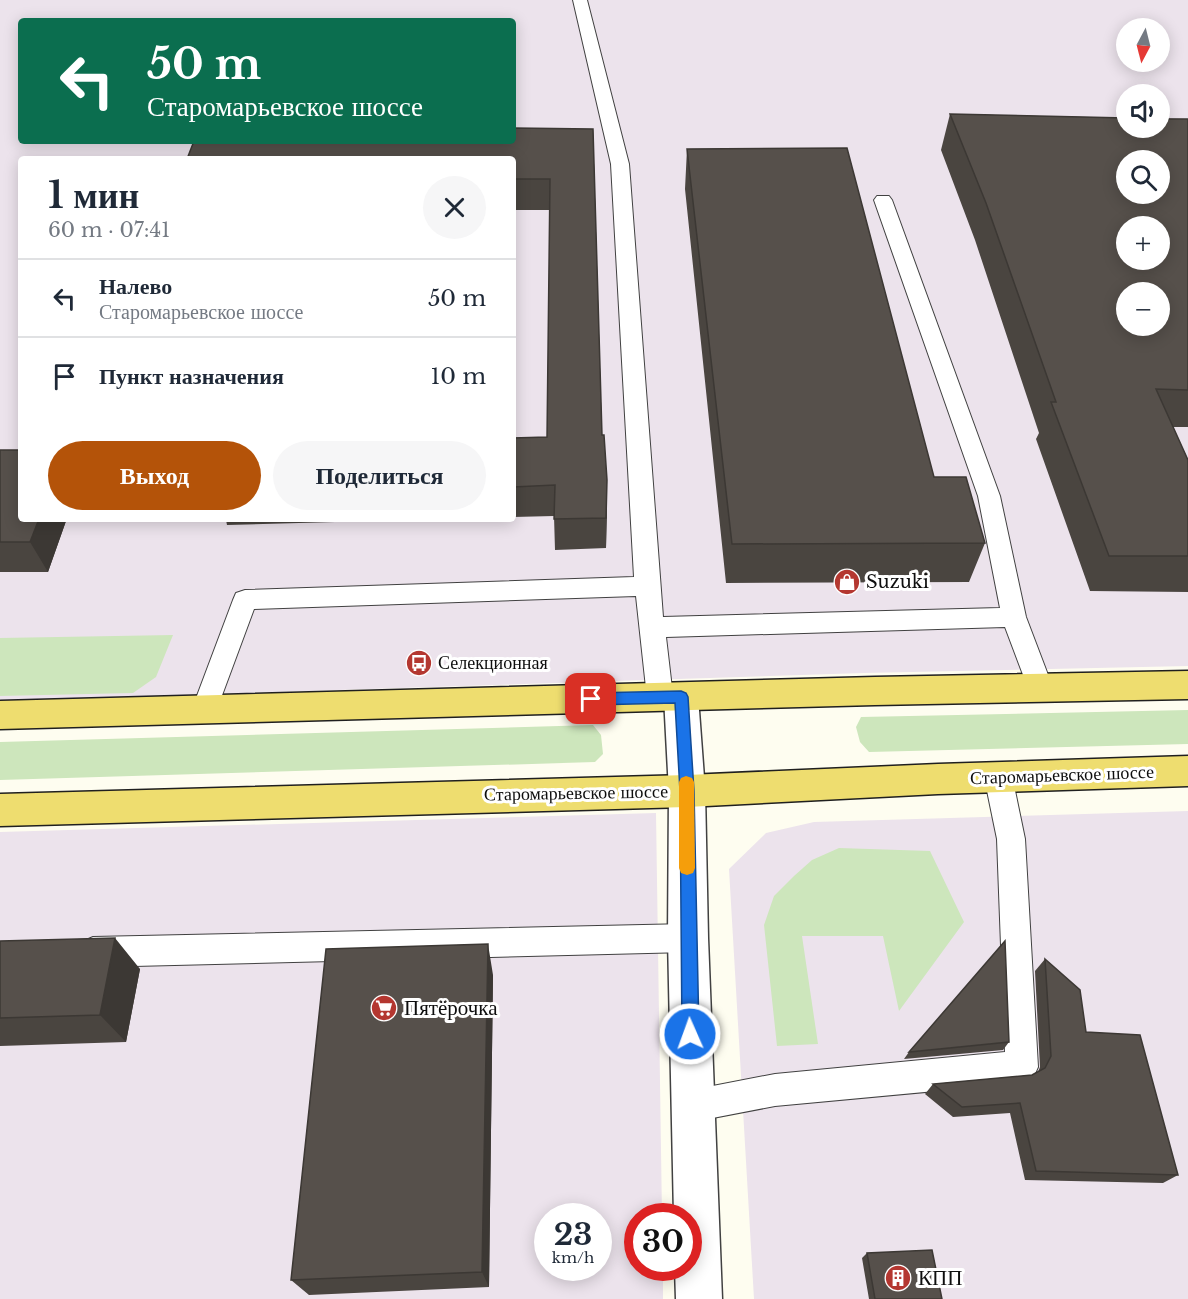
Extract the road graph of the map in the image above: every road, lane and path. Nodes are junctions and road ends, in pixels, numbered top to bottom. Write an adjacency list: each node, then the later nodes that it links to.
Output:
1 (580, 0): 3 (lane)
2 (883, 200): 4 (lane)
3 (647, 586): 5 (lane); 9 (lane)
4 (1014, 617): 5 (lane); 7 (lane)
5 (652, 627): 8 (lane)
6 (1188, 685): 7 (main road)
7 (1040, 688): 8 (main road)
8 (671, 697): 9 (main road); 13 (street)
9 (205, 709): 10 (main road)
10 (0, 715)
11 (1188, 771): 12 (main road, Старомарьевское шоссе)
12 (998, 776): 13 (main road, Старомарьевское шоссе); 17 (lane)
13 (687, 791): 14 (main road, Старомарьевское шоссе); 15 (street)
14 (0, 810)
15 (688, 938): 16 (lane); 17 (street)
16 (71, 953)
17 (692, 1106): 18 (street)
18 (699, 1299)

